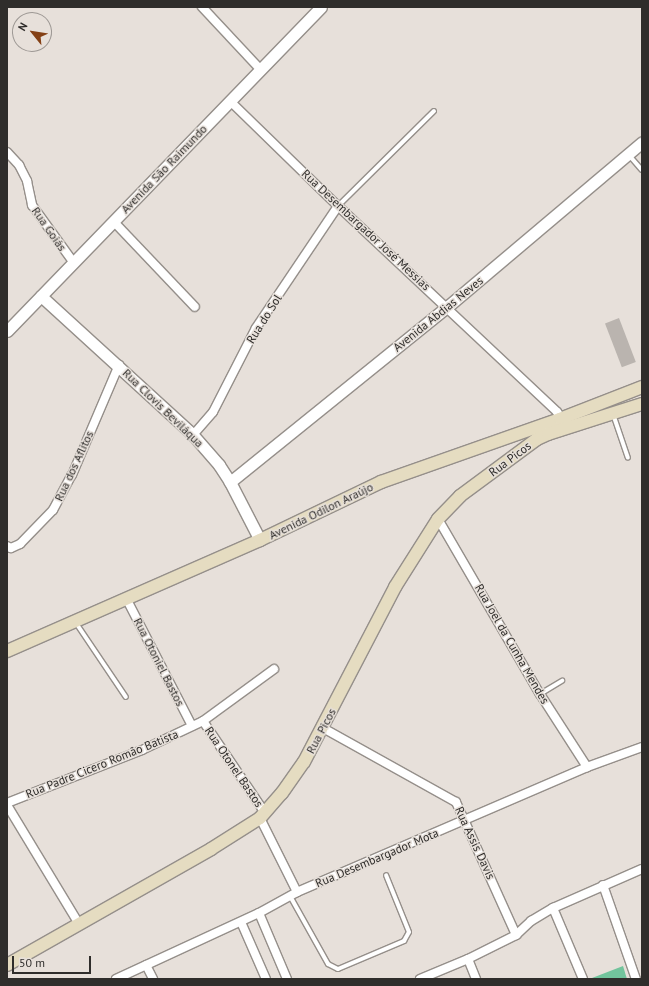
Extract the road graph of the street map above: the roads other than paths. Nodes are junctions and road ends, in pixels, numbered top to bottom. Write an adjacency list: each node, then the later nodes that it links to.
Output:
1 (202, 7): 3 (street)
2 (321, 7): 3 (street, Avenida São Raimundo)
3 (261, 70): 4 (street, Avenida São Raimundo)
4 (230, 101): 10 (street, Rua Desembargador José Messias); 11 (street, Avenida São Raimundo)
5 (434, 111): 10 (lane)
6 (642, 142): 8 (street, Avenida Abdias Neves)
7 (7, 152): 12 (street, Rua Goiás)
8 (628, 153): 9 (lane); 15 (street, Avenida Abdias Neves)
9 (642, 170)
10 (338, 206): 15 (street, Rua Desembargador José Messias); 22 (street, Rua do Sol)
11 (114, 222): 12 (street, Avenida São Raimundo); 14 (street)
12 (74, 263): 13 (street, Avenida São Raimundo)
13 (41, 296): 16 (street, Avenida São Raimundo); 17 (street, Rua Clovis Beviláqua)
14 (195, 307)
15 (448, 307): 21 (street, Rua Desembargador José Messias); 24 (street, Avenida Abdias Neves)
16 (7, 331)
17 (119, 365): 22 (street, Rua Clovis Beviláqua); 27 (street, Rua dos Aflitos)
18 (642, 387): 21 (main road, Avenida Odilon Araújo)
19 (642, 404): 20 (main road, Avenida Odilon Araújo)
20 (613, 414): 21 (main road, Avenida Odilon Araújo); 23 (lane)
21 (563, 424): 25 (main road, Rua Picos); 26 (main road, Avenida Odilon Araújo)
22 (193, 434): 24 (street, Rua Clovis Beviláqua)
23 (628, 458)
24 (230, 482): 26 (street, Rua Clovis Beviláqua)
25 (438, 519): 33 (street, Rua Joel da Cunha Mendes); 37 (main road, Rua Picos)
26 (260, 540): 28 (main road, Avenida Odilon Araújo)
27 (7, 546)
28 (126, 598): 29 (main road, Avenida Odilon Araújo); 36 (street, Rua Otoniel Bastos)
29 (74, 621): 30 (main road, Avenida Odilon Araújo); 34 (lane)
30 (7, 651)
31 (274, 669): 35 (street, Rua Padre Cicero Romão Batista)
32 (562, 681): 33 (lane)
33 (540, 694): 39 (street, Rua Joel da Cunha Mendes)
34 (126, 697)
35 (204, 721): 36 (street, Rua Padre Cicero Romão Batista); 41 (street, Rua Otonel Bastos)
36 (192, 726): 40 (street, Rua Padre Cicero Romão Batista)
37 (323, 728): 41 (main road, Rua Picos); 42 (street, Rua Assis Davis)
38 (642, 747): 39 (street, Rua Desembargador Mota)
39 (587, 768): 42 (street, Rua Desembargador Mota)
40 (7, 804): 50 (street)
41 (262, 816): 46 (street, Rua Otonel Bastos); 50 (main road, Rua Picos)
42 (465, 820): 46 (street, Rua Desembargador Mota); 51 (street, Rua Assis Davis)
43 (642, 869): 45 (street)
44 (386, 875): 46 (lane)
45 (603, 885): 47 (street); 62 (street)
46 (293, 894): 48 (street, Rua Desembargador Mota)
47 (553, 908): 51 (street); 61 (street)
48 (259, 913): 49 (street, Rua Desembargador Mota); 58 (street)
49 (241, 922): 54 (street, Rua Desembargador Mota); 57 (street)
50 (79, 924): 53 (main road, Rua Picos)
51 (516, 935): 52 (street)
52 (468, 959): 59 (street); 60 (street)
53 (7, 965)
54 (146, 965): 55 (street, Rua Desembargador Mota); 56 (street)
55 (116, 979)
56 (153, 979)
57 (266, 979)
58 (287, 979)
59 (420, 979)
60 (476, 979)
61 (582, 979)
62 (636, 979)

